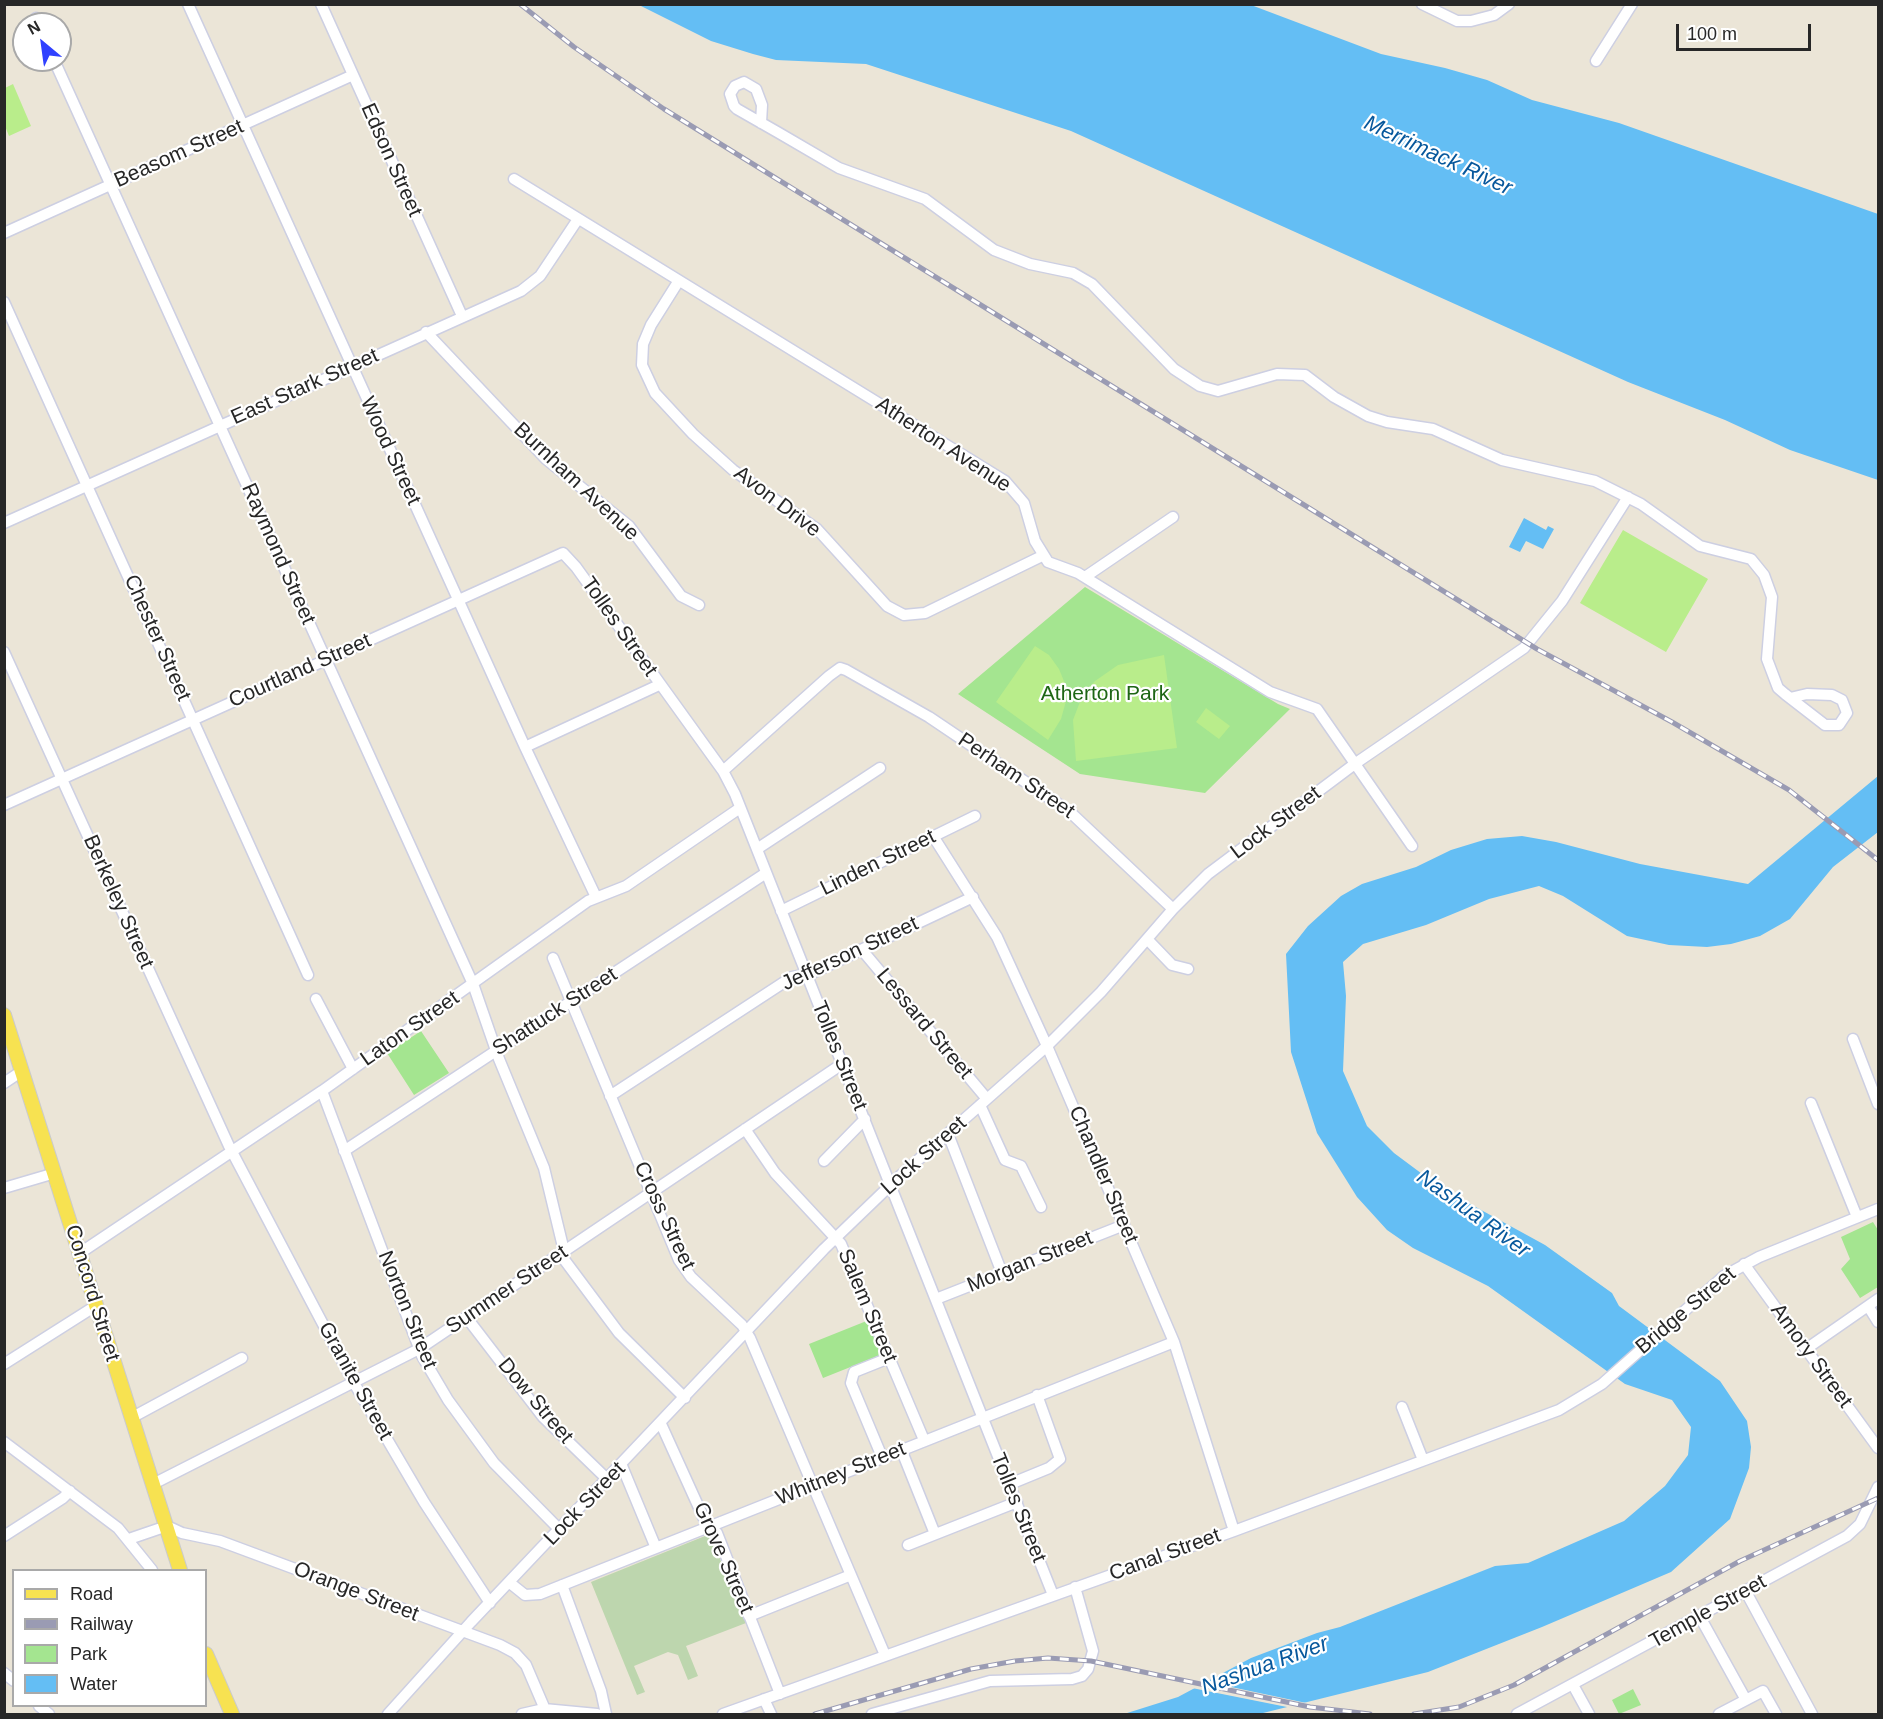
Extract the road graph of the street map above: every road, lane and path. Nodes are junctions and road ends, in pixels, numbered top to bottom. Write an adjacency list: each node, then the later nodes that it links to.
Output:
1 (188, 4): 10 (street, Wood Street)
2 (321, 4): 8 (street, Edson Street)
3 (1422, 4): 4 (street)
4 (1509, 4)
5 (1632, 4): 6 (street)
6 (1596, 61)
7 (59, 72): 12 (street, Raymond Street)
8 (353, 75): 10 (street, Beasom Street); 17 (street, Edson Street)
9 (761, 123): 22 (street)
10 (242, 125): 12 (street, Beasom Street); 19 (street, Wood Street)
11 (514, 179): 13 (street, Atherton Avenue)
12 (109, 185): 14 (street, Beasom Street); 20 (street, Raymond Street)
13 (579, 219): 15 (street, Atherton Avenue); 17 (street, East Stark Street)
14 (4, 232)
15 (678, 282): 26 (street, Atherton Avenue); 26 (street, Avon Drive)
16 (4, 302): 21 (street, Chester Street)
17 (462, 316): 18 (street, East Stark Street)
18 (426, 332): 19 (street, East Stark Street); 29 (street, Burnham Avenue)
19 (351, 366): 20 (street, East Stark Street); 28 (street, Wood Street)
20 (220, 425): 21 (street, East Stark Street); 31 (street, Raymond Street)
21 (88, 485): 24 (street, East Stark Street); 34 (street, Chester Street)
22 (1629, 497): 33 (street); 36 (street, Lock Street)
23 (1173, 517): 27 (street)
24 (4, 523)
25 (562, 553): 28 (street, Courtland Street); 32 (street, Tolles Street)
26 (1042, 556): 27 (street)
27 (1085, 577): 36 (street)
28 (459, 599): 31 (street, Courtland Street); 35 (street, Wood Street)
29 (699, 605)
30 (4, 652): 39 (street, Berkeley Street)
31 (325, 659): 34 (street, Courtland Street); 57 (street, Raymond Street)
32 (660, 684): 35 (street); 38 (street, Tolles Street)
33 (1790, 698): 33 (street)
34 (194, 719): 39 (street, Courtland Street); 56 (street, Chester Street)
35 (525, 747): 47 (street, Wood Street)
36 (1356, 763): 44 (street); 49 (street, Lock Street)
37 (880, 768): 45 (street)
38 (723, 771): 41 (street, Tolles Street); 49 (street, Perham Street)
39 (62, 779): 40 (street, Courtland Street); 77 (street, Berkeley Street)
40 (4, 805)
41 (740, 808): 45 (street, Tolles Street); 47 (street, Laton Street)
42 (975, 816): 43 (street, Linden Street)
43 (933, 836): 48 (street, Chandler Street); 50 (street, Linden Street)
44 (1412, 846)
45 (757, 849): 46 (street, Tolles Street)
46 (766, 873): 50 (street, Tolles Street); 59 (street, Shattuck Street)
47 (596, 897): 57 (street, Laton Street)
48 (973, 897): 52 (street, Jefferson Street); 62 (street, Chandler Street)
49 (1173, 909): 51 (street, Lock Street)
50 (782, 911): 55 (street, Tolles Street)
51 (1147, 939): 54 (street); 62 (street, Lock Street)
52 (862, 950): 55 (street, Jefferson Street); 70 (street, Lessard Street)
53 (553, 958): 59 (street, Cross Street)
54 (1188, 969)
55 (806, 974): 64 (street, Tolles Street); 69 (street, Jefferson Street)
56 (308, 975)
57 (473, 984): 63 (street, Raymond Street); 65 (street, Laton Street)
58 (316, 999): 65 (street)
59 (570, 1002): 63 (street, Shattuck Street); 69 (street, Cross Street)
60 (4, 1015): 66 (main road, Concord Street)
61 (1853, 1039): 72 (street)
62 (1047, 1046): 70 (street, Lock Street); 86 (street, Chandler Street)
63 (497, 1050): 76 (street, Shattuck Street); 89 (street, Raymond Street)
64 (842, 1064): 73 (street, Tolles Street); 74 (street, Summer Street)
65 (353, 1069): 68 (street, Laton Street)
66 (22, 1071): 67 (street); 79 (main road, Concord Street)
67 (4, 1083)
68 (321, 1091): 76 (street, Norton Street); 77 (street, Laton Street)
69 (610, 1096): 82 (street, Cross Street)
70 (983, 1102): 75 (street, Lock Street); 83 (street, Lessard Street)
71 (1811, 1103): 85 (street)
72 (1878, 1104)
73 (864, 1119): 78 (street); 80 (street, Tolles Street)
74 (745, 1129): 82 (street, Summer Street); 87 (street, Salem Street)
75 (948, 1134): 80 (street, Lock Street); 91 (street)
76 (344, 1151): 100 (street, Norton Street)
77 (233, 1152): 88 (street, Laton Street); 105 (street, Granite Street)
78 (824, 1161)
79 (55, 1173): 81 (street); 88 (main road, Concord Street)
80 (890, 1185): 87 (street, Lock Street); 92 (street, Tolles Street)
81 (4, 1188)
82 (650, 1192): 89 (street, Summer Street); 98 (street, Cross Street)
83 (1041, 1207)
84 (1878, 1209): 85 (street, Bridge Street)
85 (1857, 1218): 90 (street, Bridge Street)
86 (1124, 1225): 91 (street, Morgan Street); 99 (street, Chandler Street)
87 (837, 1237): 98 (street, Lock Street); 103 (street, Salem Street)
88 (80, 1253): 94 (main road, Concord Street)
89 (562, 1253): 96 (street, Summer Street); 108 (street)
90 (1744, 1264): 101 (street, Amory Street); 106 (street, Bridge Street)
91 (1002, 1273): 92 (street, Morgan Street)
92 (936, 1299): 110 (street, Tolles Street)
93 (1878, 1299): 95 (street)
94 (97, 1305): 104 (street); 111 (main road, Concord Street)
95 (1868, 1306): 97 (street); 101 (street)
96 (467, 1318): 100 (street, Summer Street); 120 (street, Dow Street)
97 (1878, 1322)
98 (746, 1330): 108 (street, Lock Street); 123 (street, Cross Street)
99 (1174, 1342): 107 (street, Whitney Street); 130 (street, Chandler Street)
100 (419, 1349): 105 (street, Summer Street); 129 (street, Norton Street)
101 (1806, 1349): 115 (street, Amory Street)
102 (242, 1358): 111 (street)
103 (889, 1358): 113 (street, Salem Street); 117 (street)
104 (4, 1364)
105 (354, 1383): 121 (street, Summer Street); 144 (street, Granite Street)
106 (1602, 1384): 118 (street, Canal Street)
107 (1037, 1395): 110 (street, Whitney Street); 122 (street)
108 (685, 1398): 112 (street, Lock Street)
109 (1402, 1407): 118 (street)
110 (982, 1417): 113 (street, Whitney Street); 122 (street, Tolles Street)
111 (131, 1418): 121 (main road, Concord Street)
112 (661, 1424): 119 (street, Lock Street); 128 (street, Grove Street)
113 (924, 1440): 116 (street, Whitney Street)
114 (4, 1442): 125 (street)
115 (1878, 1448)
116 (901, 1449): 117 (street, Whitney Street); 131 (street)
117 (882, 1457): 123 (street, Whitney Street)
118 (1423, 1461): 130 (street, Canal Street)
119 (622, 1466): 120 (street, Lock Street); 135 (street)
120 (608, 1480): 129 (street, Lock Street)
121 (153, 1484): 127 (main road, Concord Street)
122 (1010, 1484): 126 (street, Tolles Street)
123 (814, 1485): 128 (street, Whitney Street); 138 (street, Cross Street)
124 (1878, 1487): 142 (street, Temple Street)
125 (70, 1491): 132 (street); 133 (street)
126 (1017, 1502): 131 (street); 143 (street, Tolles Street)
127 (166, 1526): 133 (street); 137 (main road, Concord Street); 147 (street, Orange Street)
128 (711, 1527): 135 (street, Whitney Street); 145 (street, Grove Street)
129 (560, 1530): 139 (street, Lock Street)
130 (1234, 1531): 141 (street, Canal Street)
131 (935, 1534): 134 (street)
132 (4, 1536)
133 (129, 1539): 136 (street)
134 (908, 1545)
135 (656, 1548): 140 (street, Whitney Street)
136 (151, 1569)
137 (180, 1569)
138 (851, 1575): 145 (street); 148 (street, Cross Street)
139 (510, 1583): 140 (street, Whitney Street); 144 (street, Lock Street)
140 (562, 1585): 159 (street)
141 (1075, 1587): 143 (street, Canal Street); 162 (street)
142 (1746, 1592): 146 (street, Temple Street); 167 (street)
143 (1053, 1594): 148 (street, Canal Street)
144 (490, 1603): 147 (street, Lock Street)
145 (749, 1616): 151 (street, Grove Street)
146 (1700, 1617): 150 (street, Temple Street); 153 (street)
147 (463, 1632): 154 (street, Orange Street); 156 (street, Lock Street)
148 (885, 1655): 151 (street, Canal Street)
149 (207, 1656): 155 (main road)
150 (1573, 1685): 163 (street, Temple Street); 164 (street)
151 (780, 1694): 152 (street, Canal Street)
152 (764, 1699): 160 (street, Canal Street); 161 (street)
153 (1746, 1700): 165 (street); 166 (street)
154 (545, 1712): 157 (street); 158 (street)
155 (232, 1714)
156 (388, 1714)
157 (522, 1714)
158 (597, 1714)
159 (606, 1714)
160 (723, 1714)
161 (771, 1714)
162 (872, 1714)
163 (1517, 1714)
164 (1588, 1714)
165 (1719, 1714)
166 (1776, 1714)
167 (1812, 1714)

